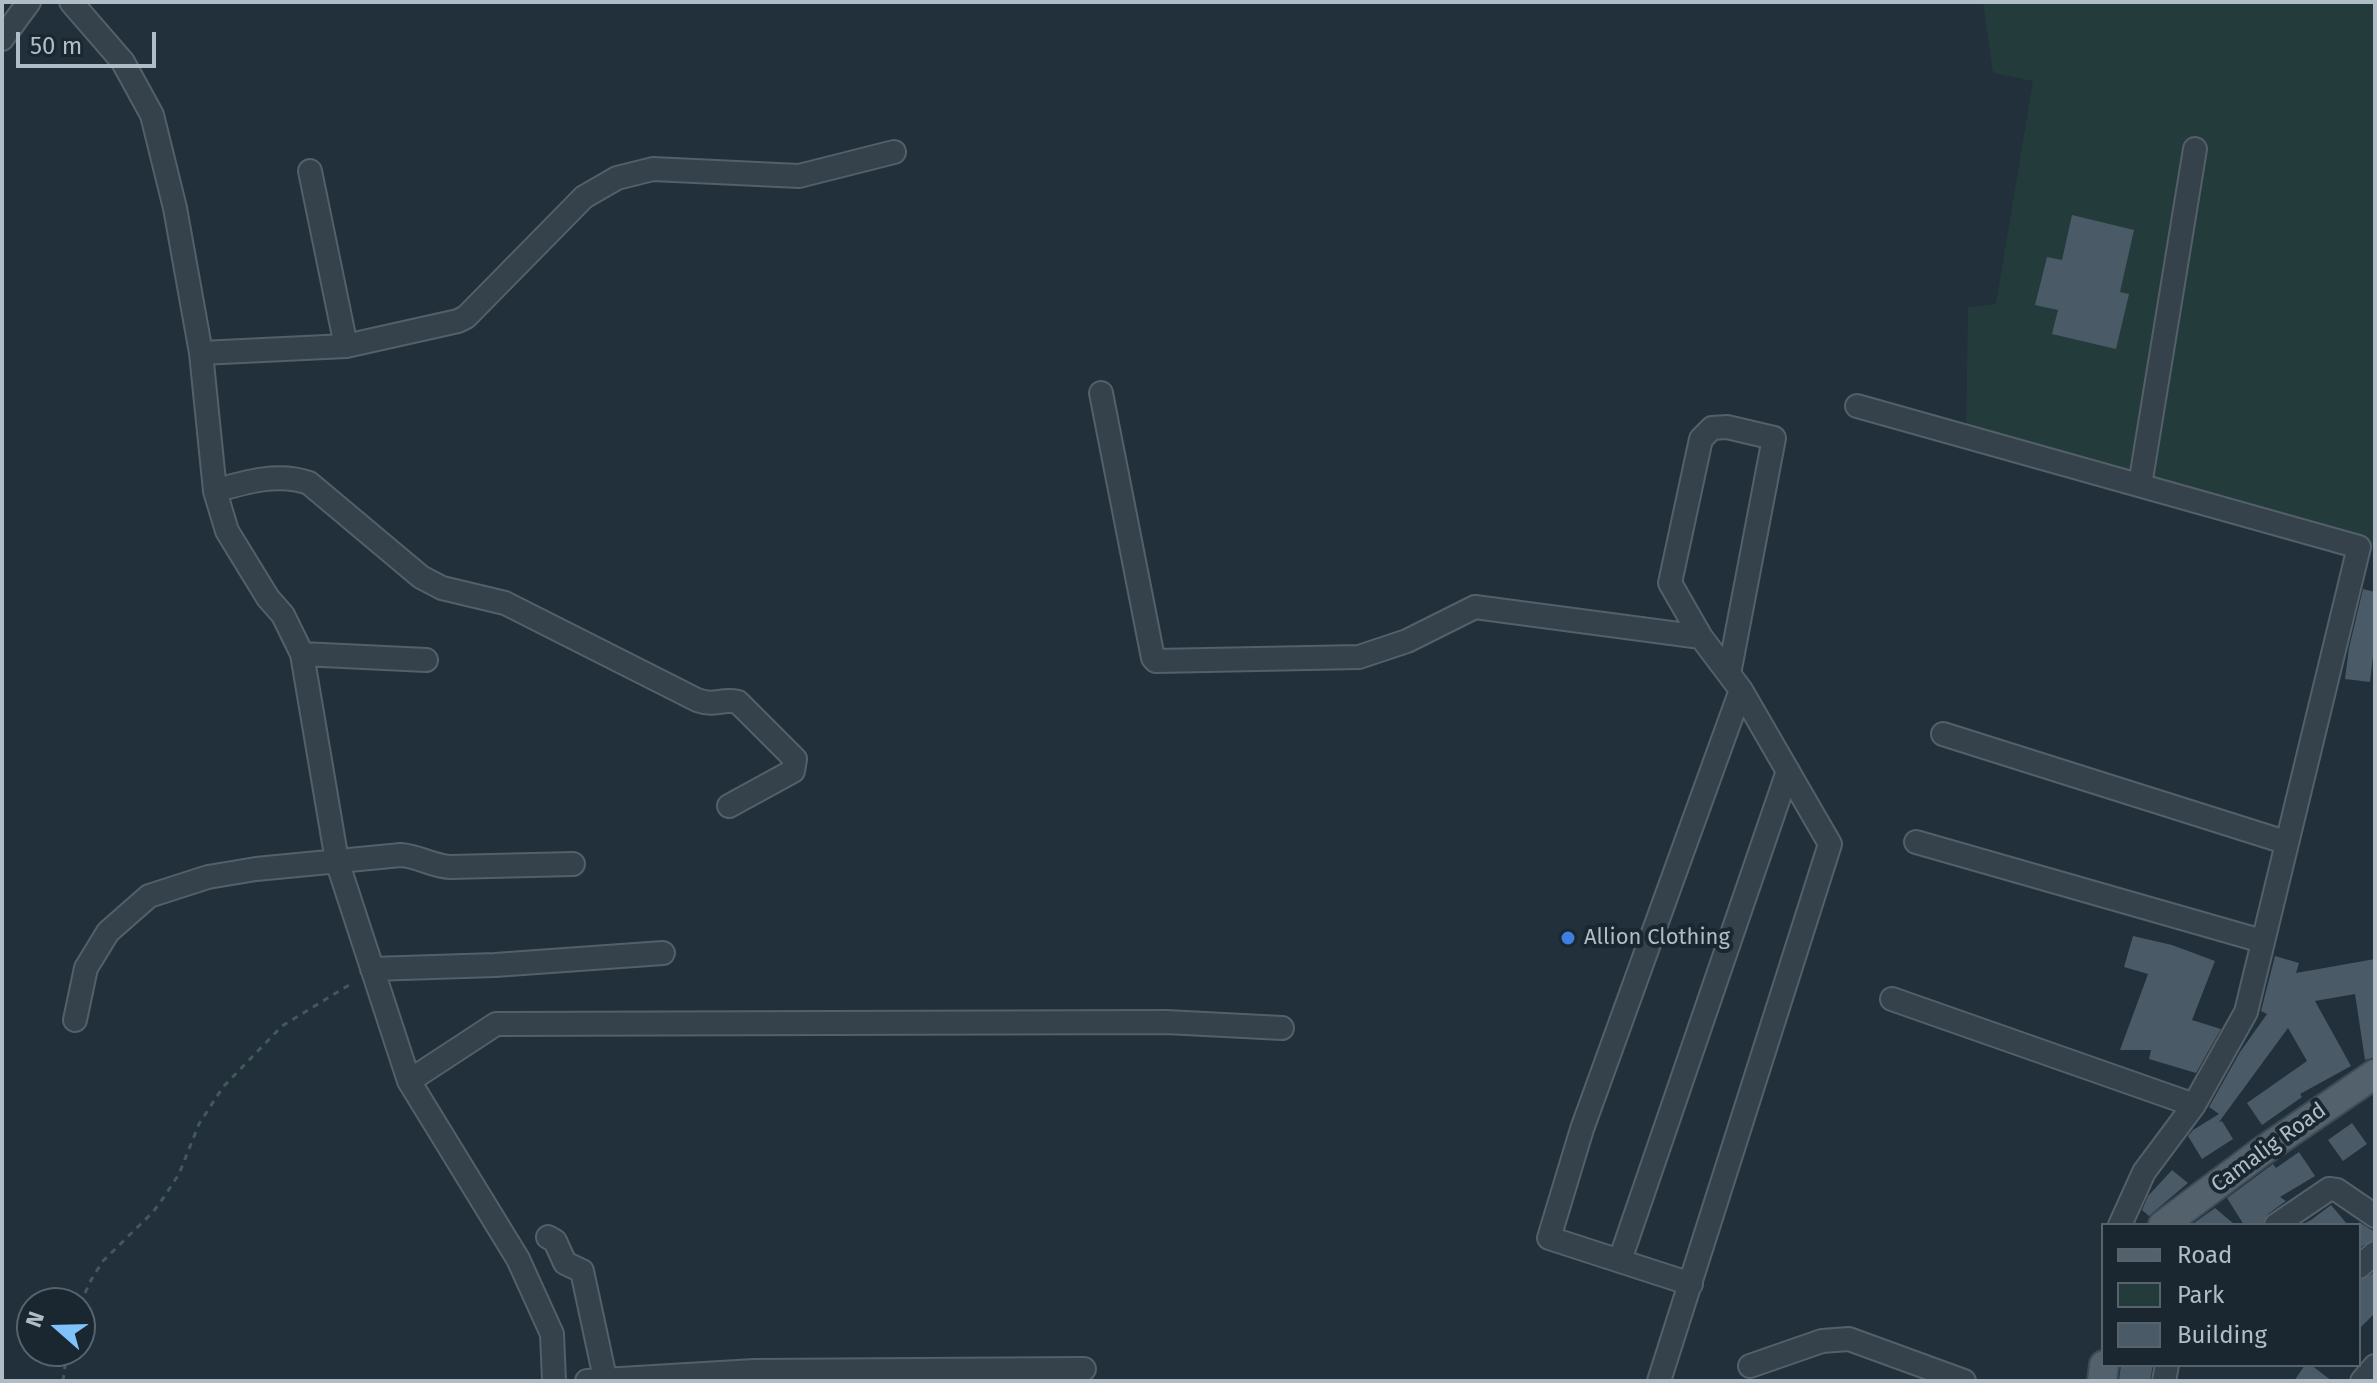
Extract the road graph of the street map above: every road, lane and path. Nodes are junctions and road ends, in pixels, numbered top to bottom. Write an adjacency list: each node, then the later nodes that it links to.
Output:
1 (29, 2): 3 (street)
2 (71, 2): 8 (street)
3 (2, 39)
4 (2195, 149): 11 (street)
5 (894, 152): 7 (street)
6 (310, 171): 7 (street)
7 (346, 346): 8 (street)
8 (201, 353): 12 (street)
9 (1101, 393): 13 (street)
10 (1857, 406): 11 (street)
11 (2140, 485): 21 (street)
12 (215, 491): 14 (street); 19 (street)
13 (1701, 637): 16 (street); 16 (street)
14 (302, 654): 15 (street); 22 (street)
15 (426, 660)
16 (1735, 682): 18 (street); 38 (street)
17 (1943, 734): 21 (street)
18 (1788, 771): 38 (street); 39 (street)
19 (729, 806)
20 (1916, 842): 24 (street)
21 (2285, 842): 24 (street)
22 (337, 861): 23 (street); 26 (street); 28 (street)
23 (573, 864)
24 (2262, 941): 32 (street)
25 (663, 953): 26 (street)
26 (372, 969): 31 (street); 40 (path)
27 (1892, 999): 32 (street)
28 (75, 1020)
29 (1282, 1028): 31 (street)
30 (2375, 1074): 35 (main road, Camalig Road)
31 (409, 1081): 45 (street)
32 (2194, 1105): 34 (street)
33 (2375, 1216): 36 (street)
34 (2121, 1223)
35 (2166, 1223)
36 (2279, 1223)
37 (548, 1237): 44 (street)
38 (1620, 1260): 39 (street)
39 (1691, 1284): 46 (street)
40 (88, 1287)
41 (1750, 1366): 47 (street)
42 (2375, 1366): 48 (street)
43 (1084, 1369): 44 (street)
44 (596, 1380)
45 (554, 1381)
46 (1659, 1381)
47 (1964, 1381)
48 (2362, 1381)

